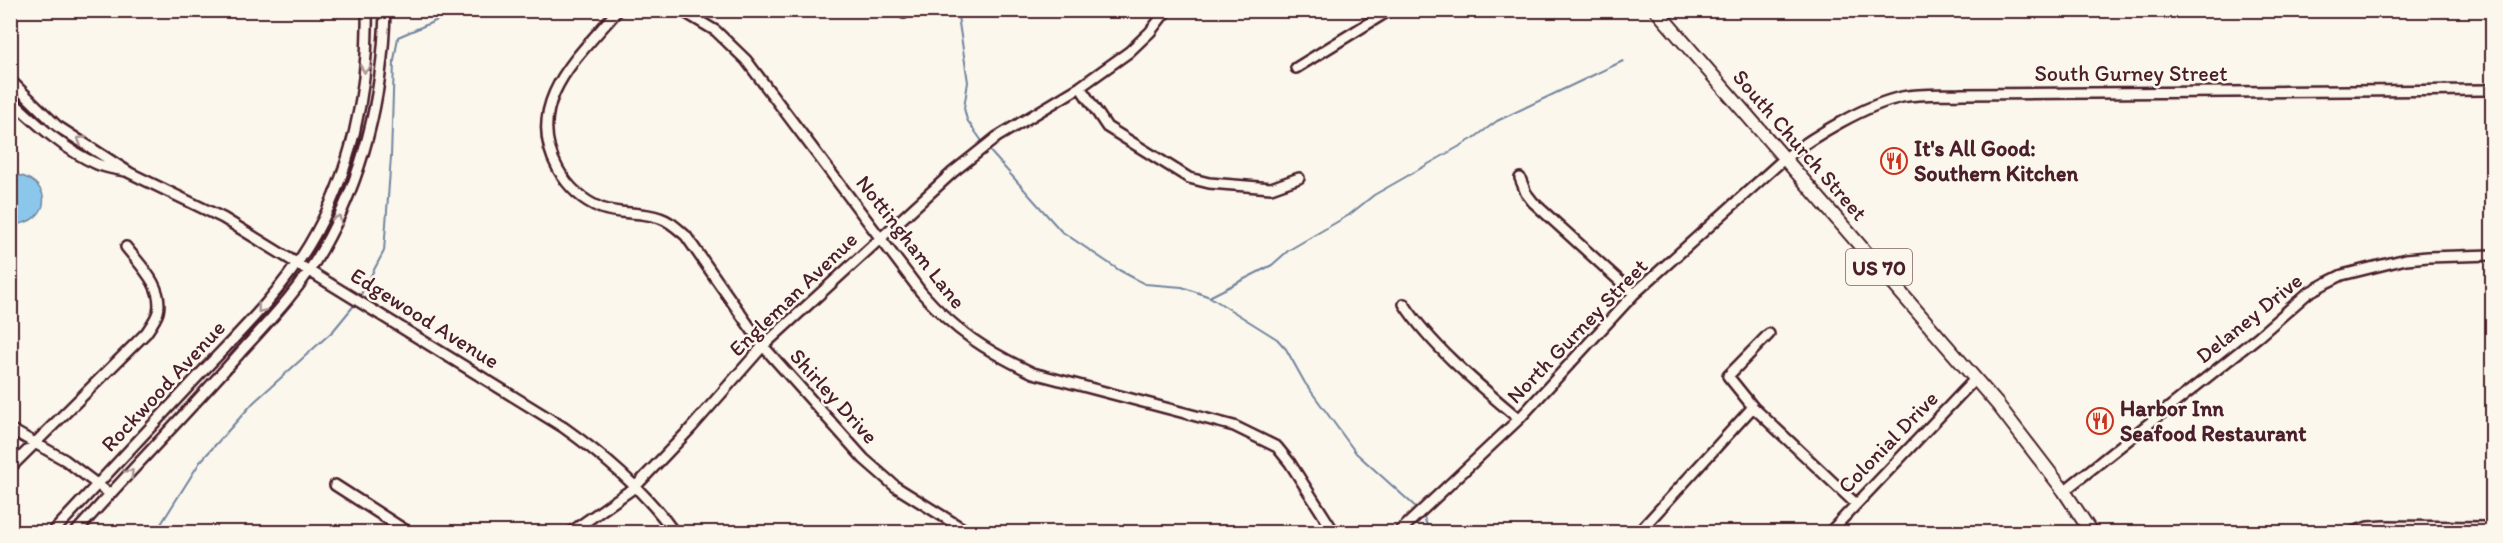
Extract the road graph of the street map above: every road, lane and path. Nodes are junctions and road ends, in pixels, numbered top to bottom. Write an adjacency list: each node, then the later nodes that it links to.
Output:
1 (367, 10): 20 (street, Rockwood Avenue, one-way to 20)
2 (385, 10): 21 (street, Rockwood Avenue, one-way to 2)
3 (618, 10): 25 (street, Shirley Drive)
4 (681, 10): 17 (street, Nottingham Lane)
5 (1167, 10): 10 (street, Engleman Avenue)
6 (1390, 10): 8 (street)
7 (1656, 10): 13 (main road, South Church Street / US 70)
8 (1296, 68)
9 (10, 80): 14 (street, Edgewood Avenue, one-way to 9)
10 (1080, 87): 15 (street); 17 (street, Engleman Avenue)
11 (2493, 90): 13 (street, South Gurney Street)
12 (10, 99): 14 (street, Edgewood Avenue)
13 (1785, 158): 22 (street, North Gurney Street); 26 (main road, South Church Street / US 70)
14 (130, 173): 20 (street, Edgewood Avenue)
15 (1299, 178)
16 (1520, 178): 22 (street)
17 (879, 238): 25 (street, Engleman Avenue); 44 (street, Nottingham Lane)
18 (126, 247): 30 (street)
19 (2493, 255): 35 (street, Delaney Drive)
20 (297, 262): 21 (street, Edgewood Avenue); 32 (street, Rockwood Avenue, one-way to 32)
21 (309, 270): 34 (street, Edgewood Avenue); 36 (street, Rockwood Avenue, one-way to 21)
22 (1634, 294): 28 (street, North Gurney Street)
23 (1404, 304): 28 (street)
24 (1769, 334): 27 (street)
25 (763, 346): 34 (street, Engleman Avenue); 43 (street, Shirley Drive)
26 (1975, 379): 35 (main road, South Church Street / US 70); 37 (street, Colonial Drive)
27 (1753, 407): 37 (street); 46 (street)
28 (1519, 419): 45 (street, North Gurney Street)
29 (10, 429): 30 (street)
30 (36, 442): 31 (street); 32 (street)
31 (10, 468)
32 (96, 484): 36 (street); 38 (street, Rockwood Avenue)
33 (335, 485): 40 (street)
34 (635, 487): 41 (street, Engleman Avenue); 42 (street, Edgewood Avenue)
35 (2064, 491): 48 (main road, South Church Street / US 70)
36 (110, 494): 39 (street, Rockwood Avenue)
37 (1856, 504): 47 (street, Colonial Drive)
38 (53, 532)
39 (76, 532)
40 (408, 532)
41 (572, 532)
42 (674, 532)
43 (968, 532)
44 (1334, 532)
45 (1399, 532)
46 (1639, 532)
47 (1830, 532)
48 (2091, 532)
49 (2353, 532): 50 (street)
50 (2492, 532)

